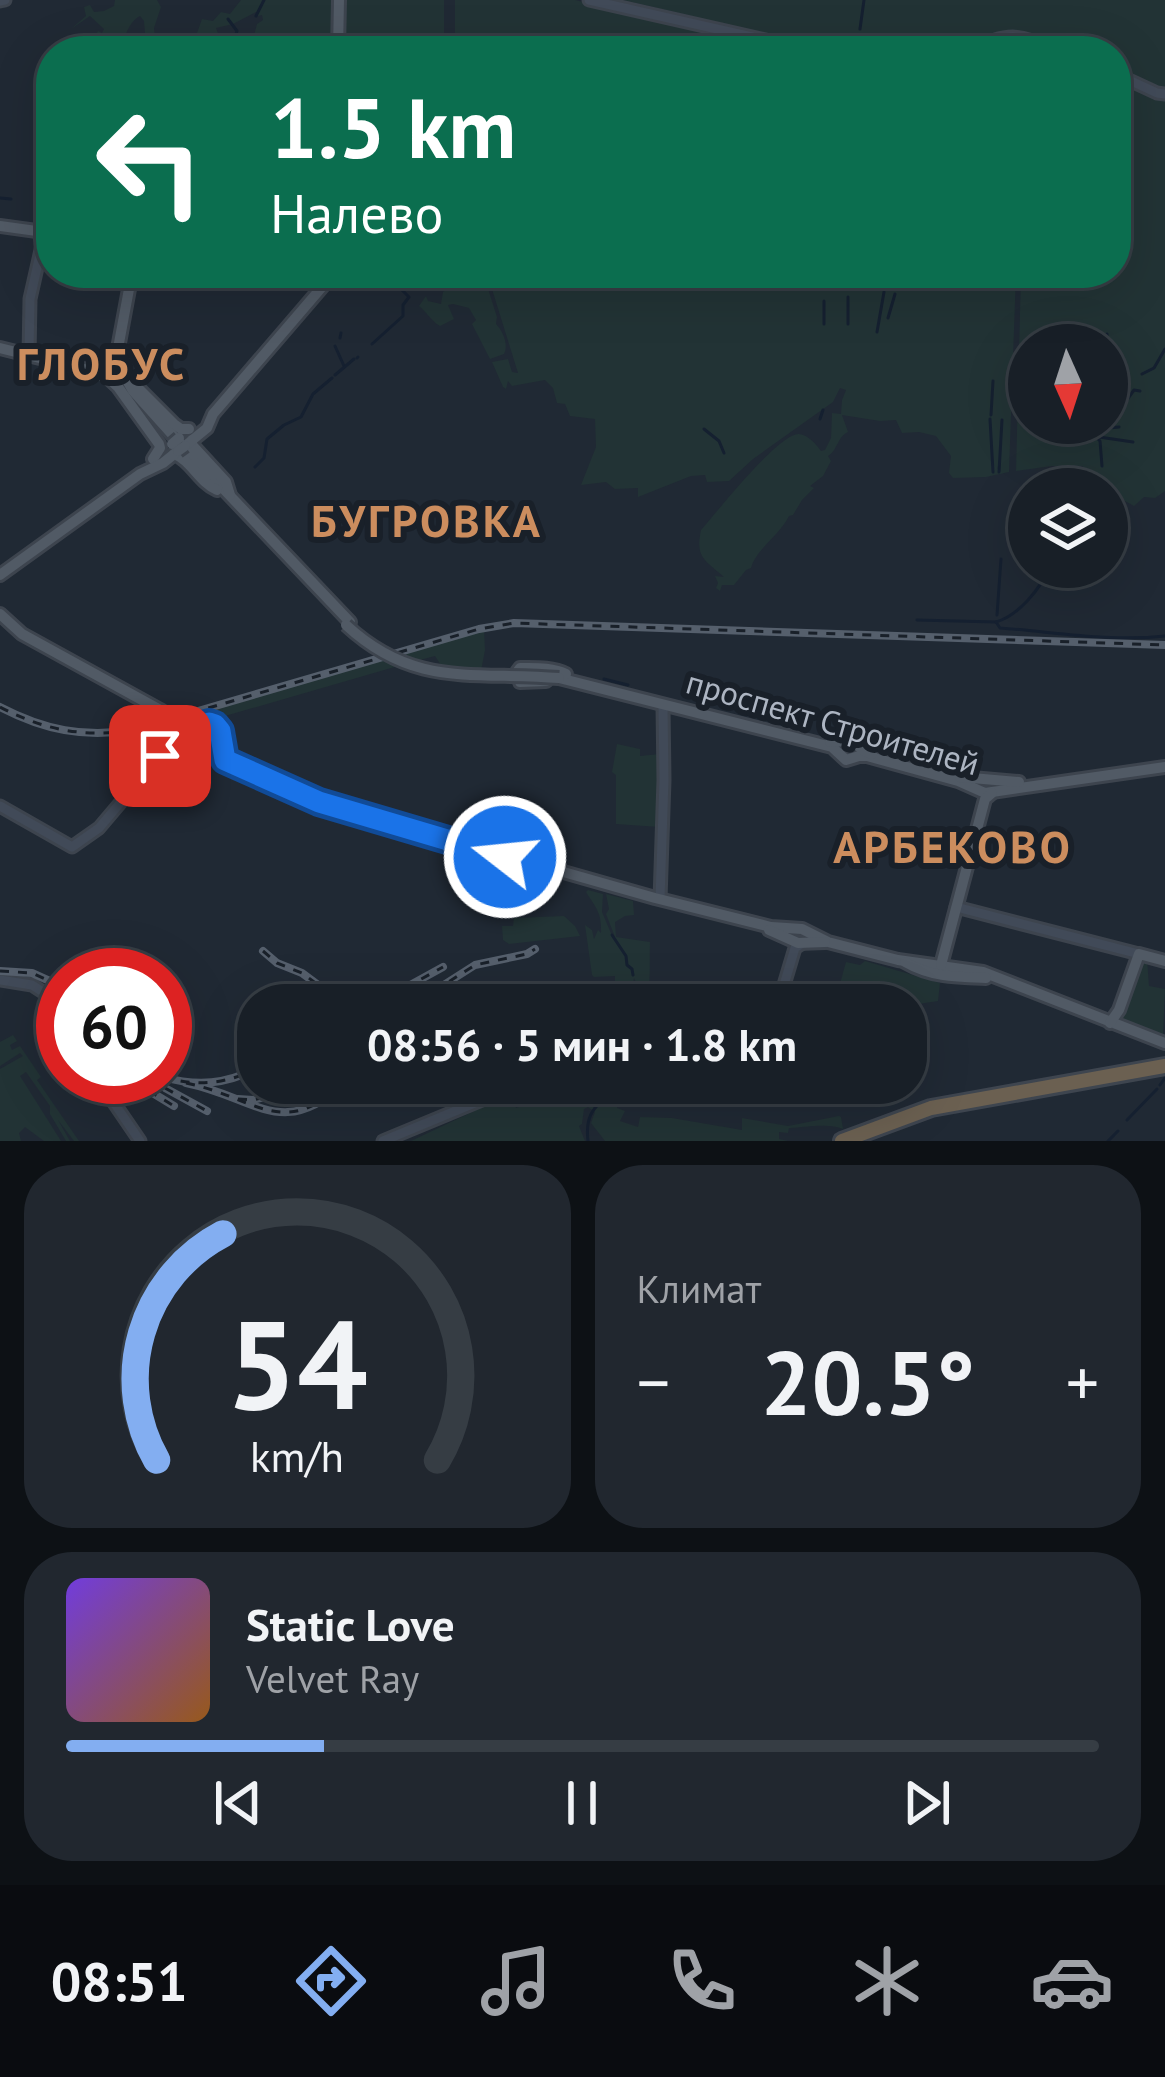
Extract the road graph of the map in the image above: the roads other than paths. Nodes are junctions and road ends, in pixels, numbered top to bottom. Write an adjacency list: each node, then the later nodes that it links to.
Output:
1 (339, 0): 3 (main road)
2 (589, 0): 4 (main road)
3 (338, 36)
4 (748, 36)
5 (1131, 81): 6 (main road)
6 (1165, 94)
7 (0, 226): 8 (main road)
8 (36, 231)
9 (36, 278): 13 (main road)
10 (129, 288): 14 (main road)
11 (321, 288): 15 (main road)
12 (0, 348): 13 (main road)
13 (28, 356): 14 (main road)
14 (115, 373): 15 (main road); 15 (main road)
15 (179, 446): 16 (main road); 18 (main road)
16 (221, 486): 17 (main road); 17 (main road)
17 (249, 520): 21 (main road, bridge)
18 (0, 575)
19 (0, 614): 23 (main road)
20 (0, 627): 23 (main road)
21 (562, 676): 22 (main road, проспект Строителей); 22 (main road); 24 (main road, проспект Строителей)
22 (601, 688): 24 (main road, проспект Строителей)
23 (119, 689): 25 (main road)
24 (663, 702): 31 (main road, проспект Строителей); 34 (main road)
25 (159, 714): 26 (main road, bridge); 27 (main road, bridge)
26 (196, 736): 27 (main road); 29 (main road); 29 (main road)
27 (166, 740): 28 (main road)
28 (158, 758): 29 (main road); 32 (main road)
29 (221, 759): 33 (main road)
30 (1165, 765): 31 (main road, проспект Строителей)
31 (987, 789): 35 (main road)
32 (0, 806)
33 (606, 886): 34 (main road); 36 (main road)
34 (660, 899): 36 (main road)
35 (956, 907): 37 (main road); 39 (main road)
36 (797, 939): 40 (main road); 43 (main road)
37 (1139, 954): 38 (main road); 45 (main road)
38 (1165, 961)
39 (941, 964): 40 (main road); 41 (main road)
40 (921, 966): 41 (main road)
41 (965, 973): 46 (main road)
42 (0, 980): 44 (main road)
43 (785, 984)
44 (36, 987)
45 (1119, 1010): 46 (main road); 47 (main road)
46 (1110, 1023): 47 (main road)
47 (1133, 1032): 48 (main road)
48 (1159, 1044): 49 (main road)
49 (1159, 1067): 52 (highway)
50 (115, 1104): 53 (main road)
51 (472, 1104): 54 (main road)
52 (846, 1140)
53 (140, 1141)
54 (383, 1141)

